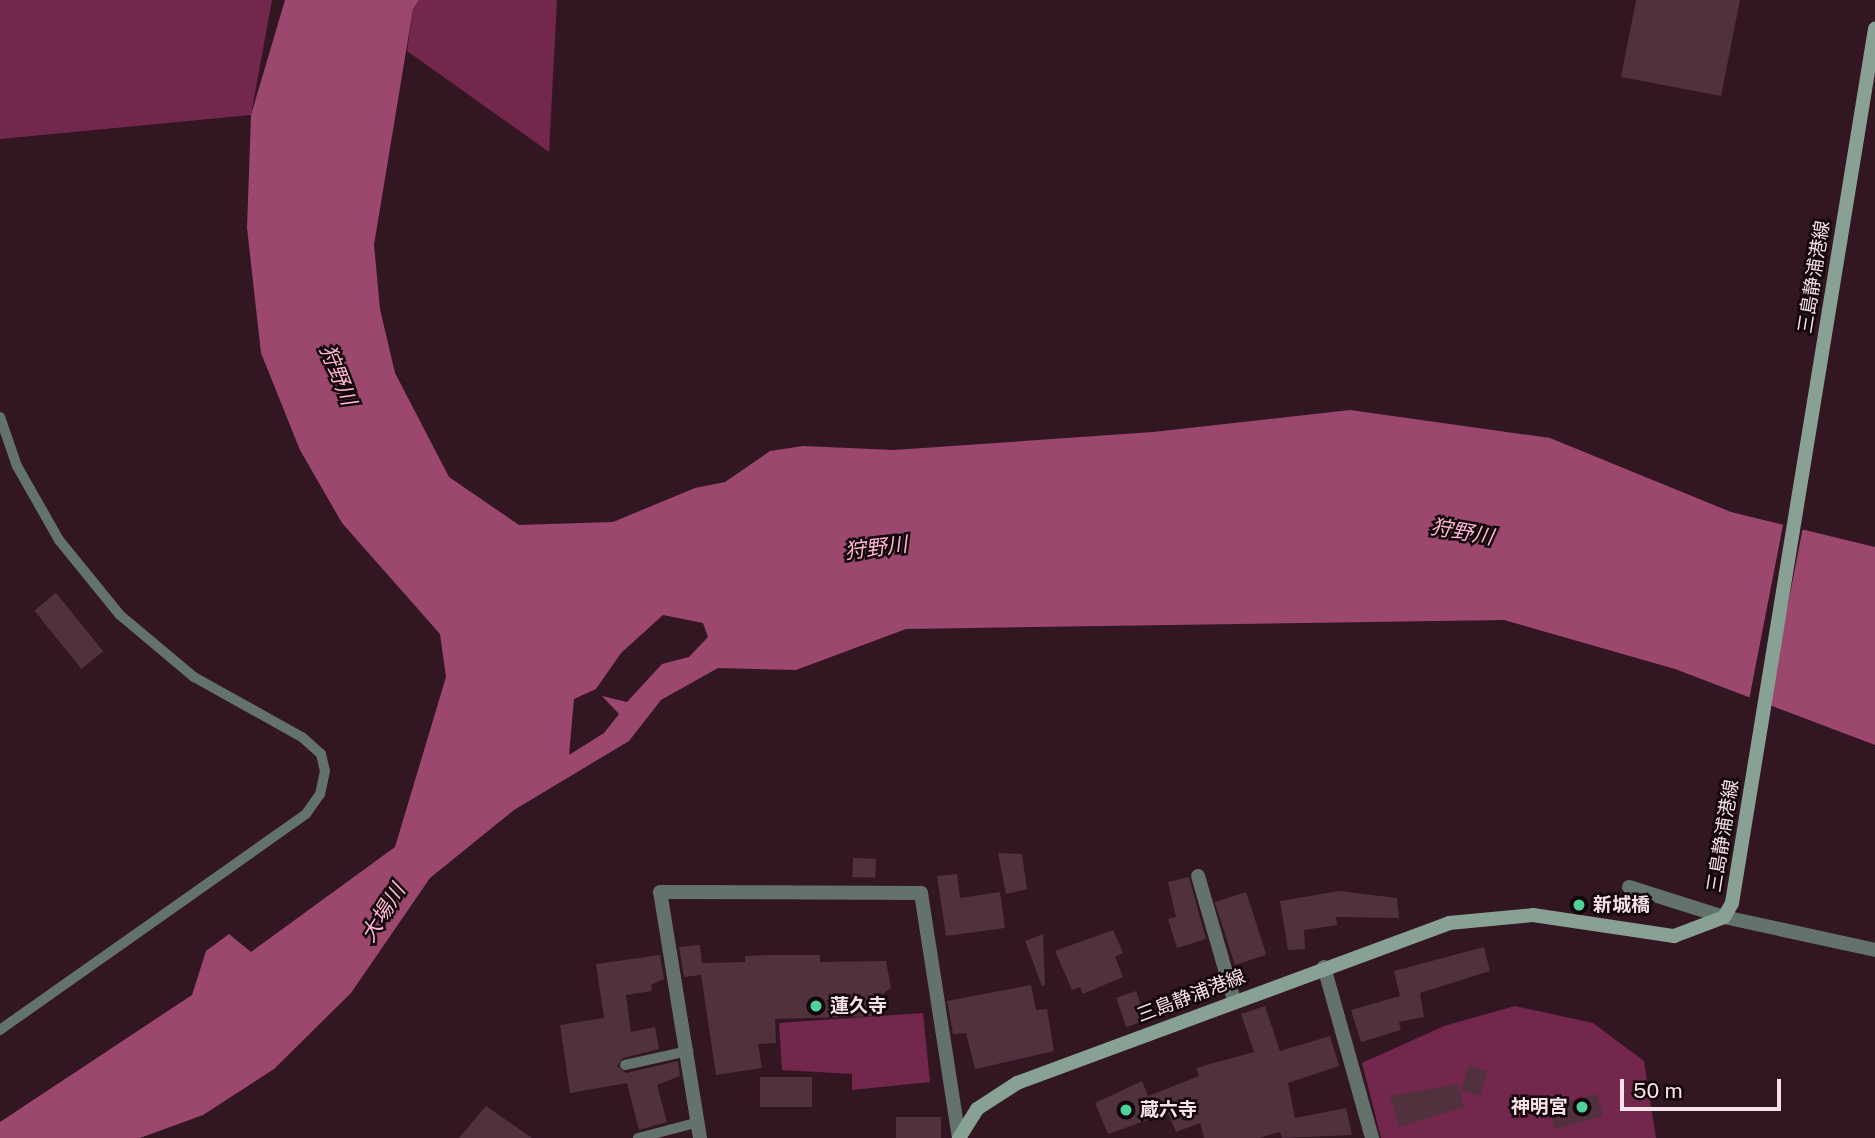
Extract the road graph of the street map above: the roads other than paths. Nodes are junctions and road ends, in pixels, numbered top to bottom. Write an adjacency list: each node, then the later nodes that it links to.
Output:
1 (1875, 29): 5 (main road, 三島静浦港線)
2 (0, 417): 9 (lane)
3 (1198, 876): 8 (street)
4 (1629, 887): 5 (street)
5 (1724, 917): 6 (street); 7 (main road, 三島静浦港線)
6 (1875, 950)
7 (1324, 967): 8 (main road, 三島静浦港線); 16 (street)
8 (1234, 1000): 15 (main road, 三島静浦港線)
9 (0, 1030)
10 (688, 1051): 11 (lane); 12 (street); 15 (street)
11 (625, 1065)
12 (699, 1122): 13 (lane); 14 (street)
13 (638, 1138)
14 (700, 1138)
15 (959, 1138)
16 (1372, 1138)

